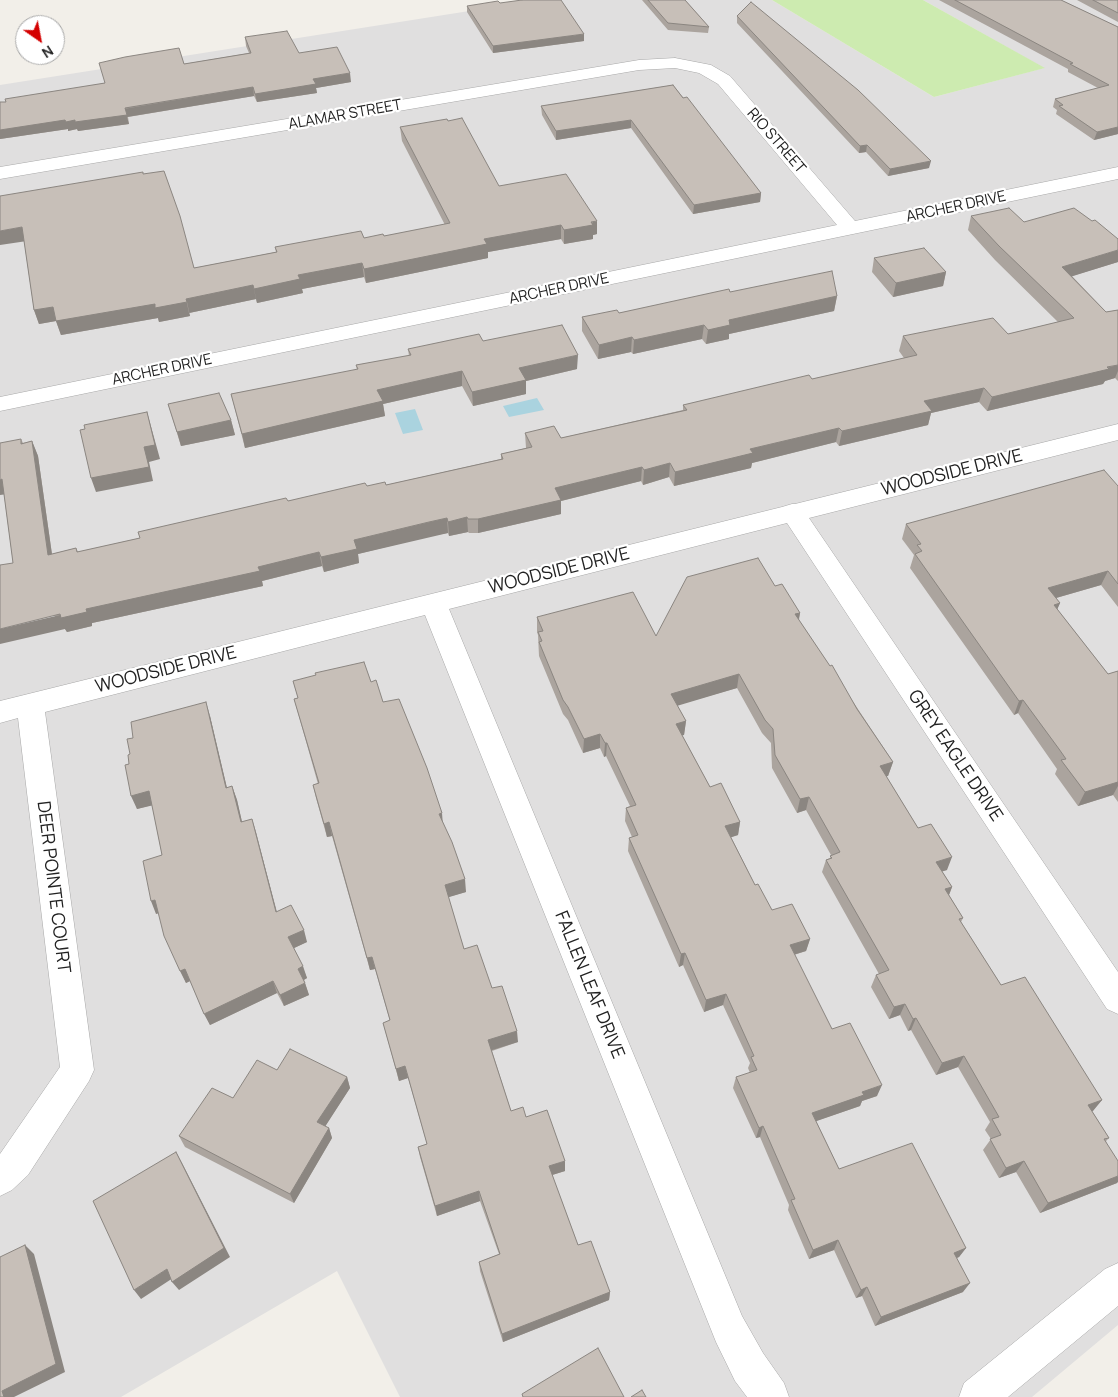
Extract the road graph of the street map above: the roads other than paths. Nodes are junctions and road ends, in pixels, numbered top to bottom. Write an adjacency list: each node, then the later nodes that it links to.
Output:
1 (691, 65): 2 (street, ALAMAR STREET); 4 (street, RIO STREET)
2 (0, 173)
3 (1118, 173): 4 (street, ARCHER DRIVE)
4 (851, 229): 5 (street, ARCHER DRIVE)
5 (0, 404)
6 (1118, 432): 7 (street, WOODSIDE DRIVE)
7 (792, 512): 8 (street, WOODSIDE DRIVE); 11 (street, GREY EAGLE DRIVE)
8 (433, 602): 9 (street, WOODSIDE DRIVE); 14 (street, FALLEN LEAF DRIVE)
9 (30, 705): 10 (street, WOODSIDE DRIVE); 12 (street, DEER POINTE COURT)
10 (0, 712)
11 (1118, 999)
12 (0, 1178)
13 (1118, 1282): 15 (street)
14 (759, 1382)
15 (978, 1397)

